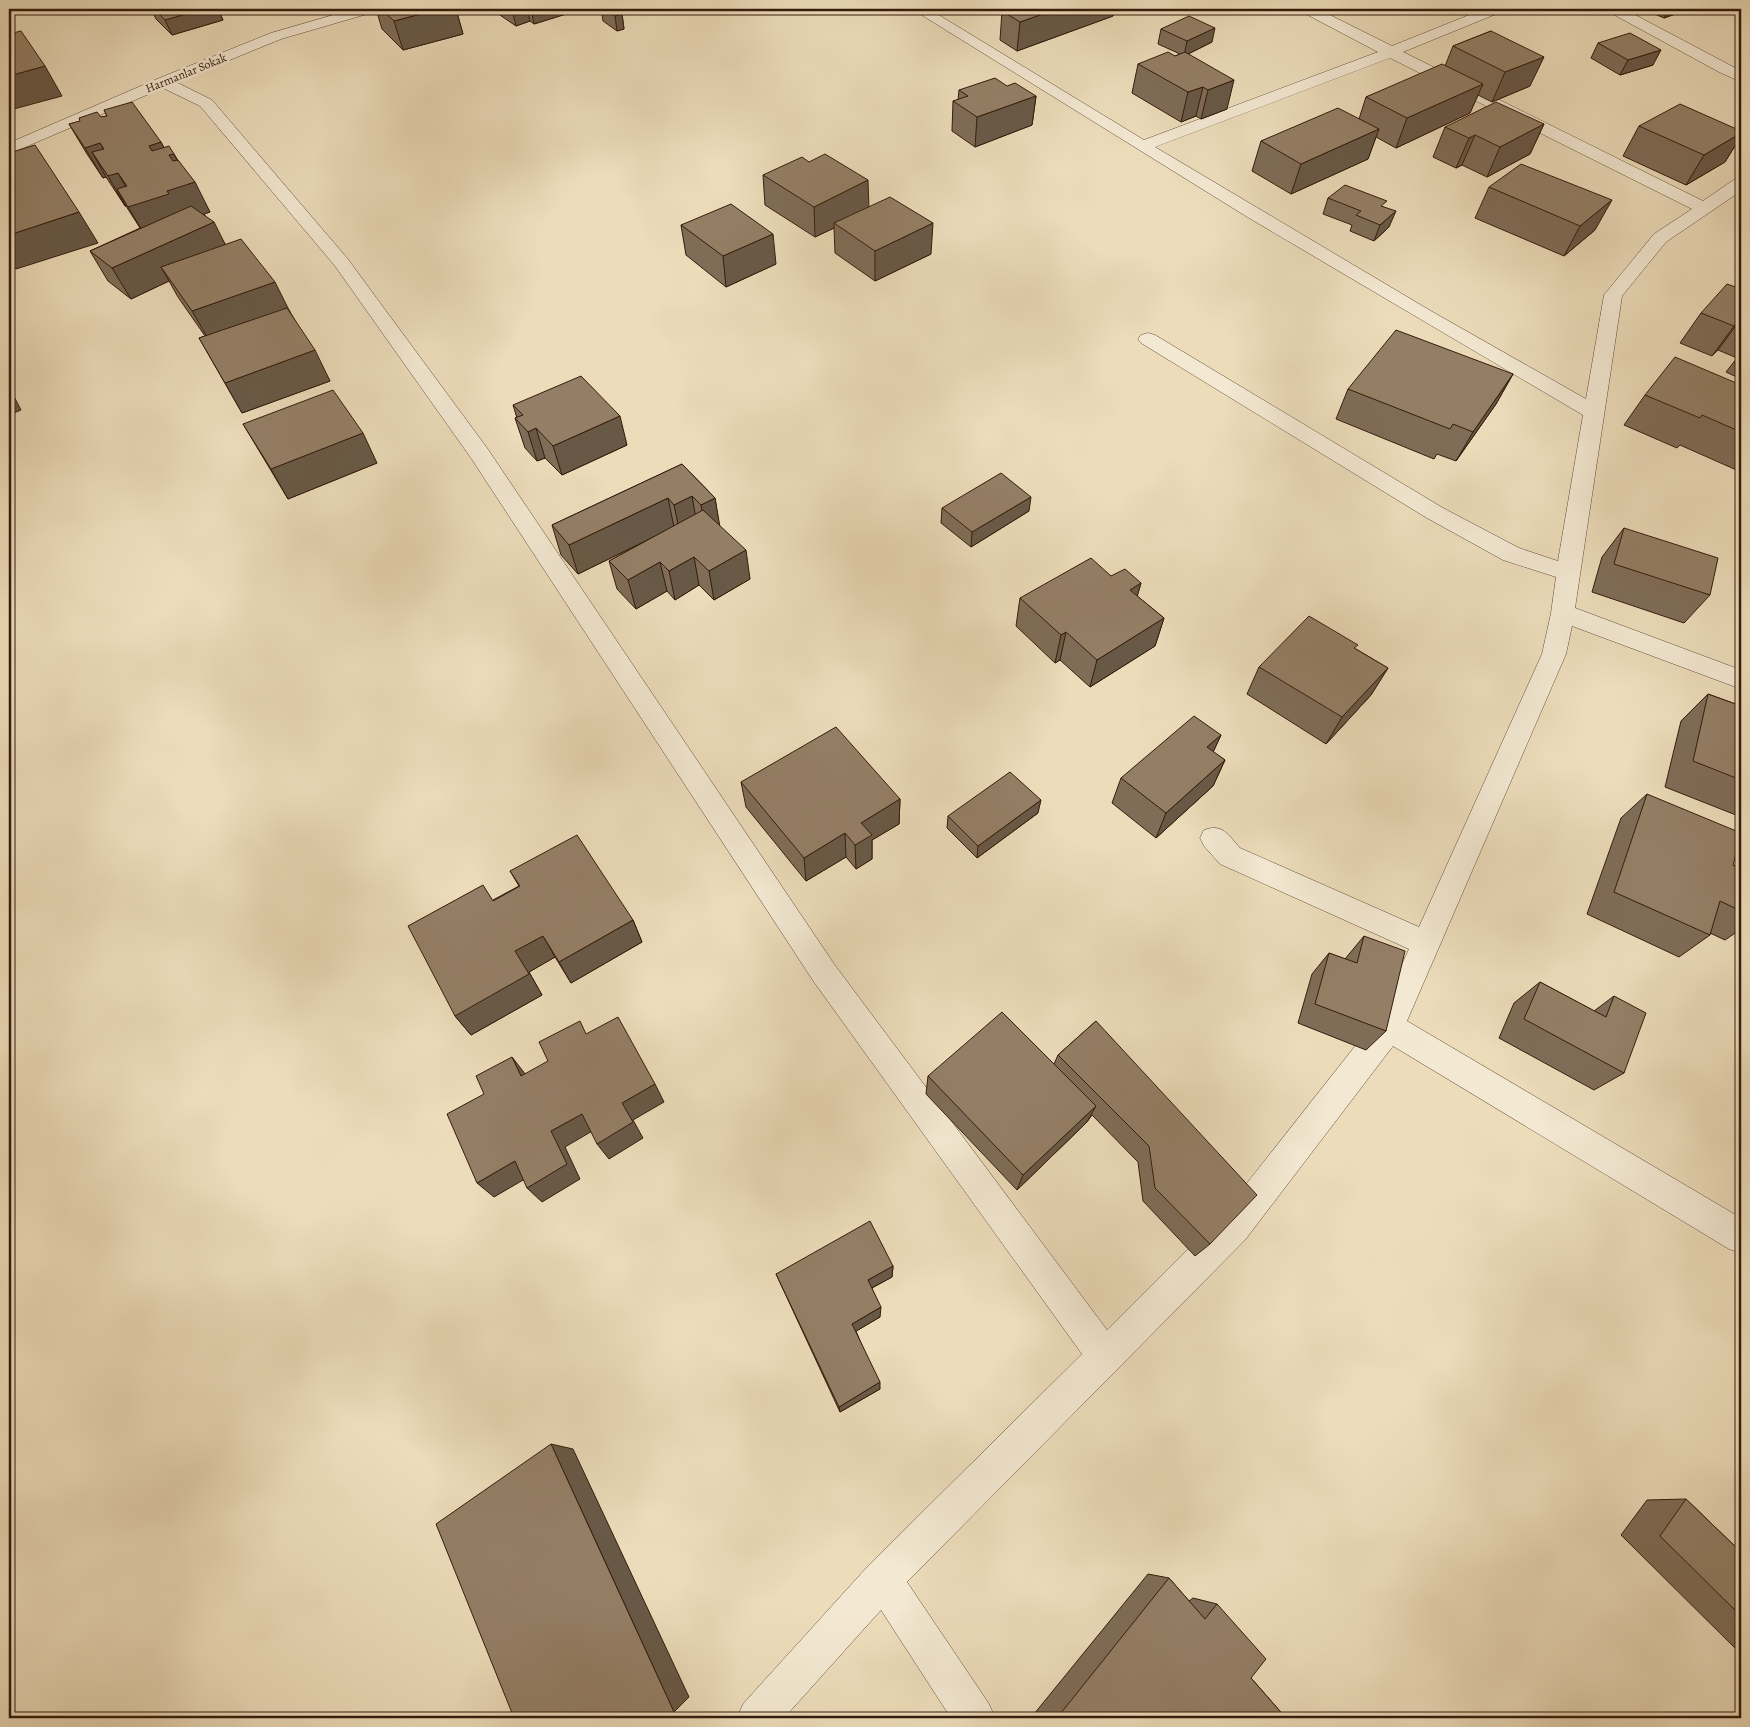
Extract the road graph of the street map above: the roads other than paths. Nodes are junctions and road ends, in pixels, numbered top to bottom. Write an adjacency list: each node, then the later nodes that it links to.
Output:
1 (369, 9): 8 (street, Harmanlar Sokak)
2 (919, 9): 9 (street)
3 (1307, 9): 6 (street)
4 (1496, 9): 6 (street)
5 (1614, 9): 7 (street)
6 (1391, 52): 9 (street); 12 (street)
7 (1741, 76)
8 (163, 82): 10 (street, Harmanlar Sokak); 22 (street)
9 (1142, 146): 14 (street)
10 (9, 149)
11 (1741, 183): 12 (street)
12 (1704, 208): 14 (street)
13 (1148, 339): 15 (street)
14 (1595, 413): 15 (street)
15 (1568, 572): 16 (street)
16 (1564, 613): 17 (street); 19 (street)
17 (1741, 680)
18 (1214, 838): 19 (street)
19 (1426, 944): 20 (street)
20 (1389, 1027): 21 (street); 22 (street)
21 (1741, 1237)
22 (1105, 1356): 23 (street)
23 (883, 1579): 24 (street); 25 (street)
24 (757, 1718)
25 (975, 1718)

